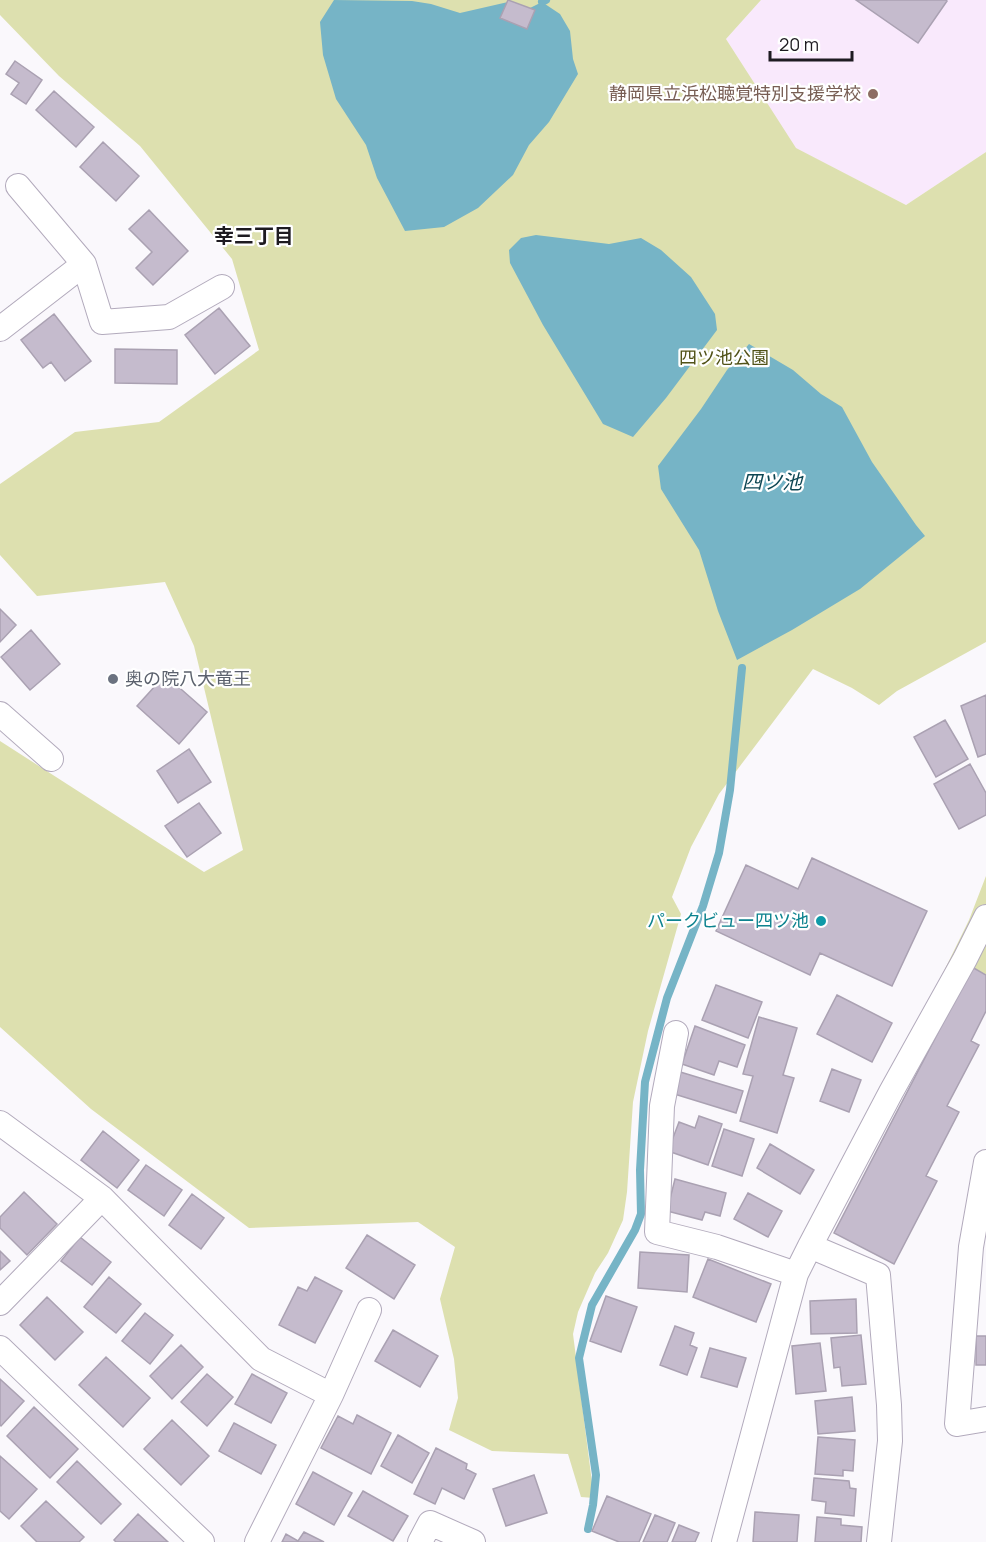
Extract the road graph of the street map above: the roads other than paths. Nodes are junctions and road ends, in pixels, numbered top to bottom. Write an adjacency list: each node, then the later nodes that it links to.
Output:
1 (18, 186): 2 (street)
2 (84, 264): 3 (street); 4 (street)
3 (222, 287)
4 (0, 330)
5 (0, 714): 6 (street)
6 (51, 759)
7 (986, 918): 12 (street)
8 (676, 1033): 13 (street)
9 (0, 1123): 11 (street)
10 (986, 1162): 18 (street)
11 (102, 1198): 14 (street); 17 (street)
12 (810, 1246): 13 (street); 24 (street)
13 (796, 1274): 23 (street)
14 (0, 1303)
15 (369, 1310): 17 (street)
16 (0, 1348): 19 (street)
17 (331, 1395): 20 (street)
18 (986, 1419)
19 (202, 1542)
20 (257, 1542)
21 (420, 1542): 22 (street)
22 (473, 1542)
23 (724, 1542)
24 (879, 1542)

